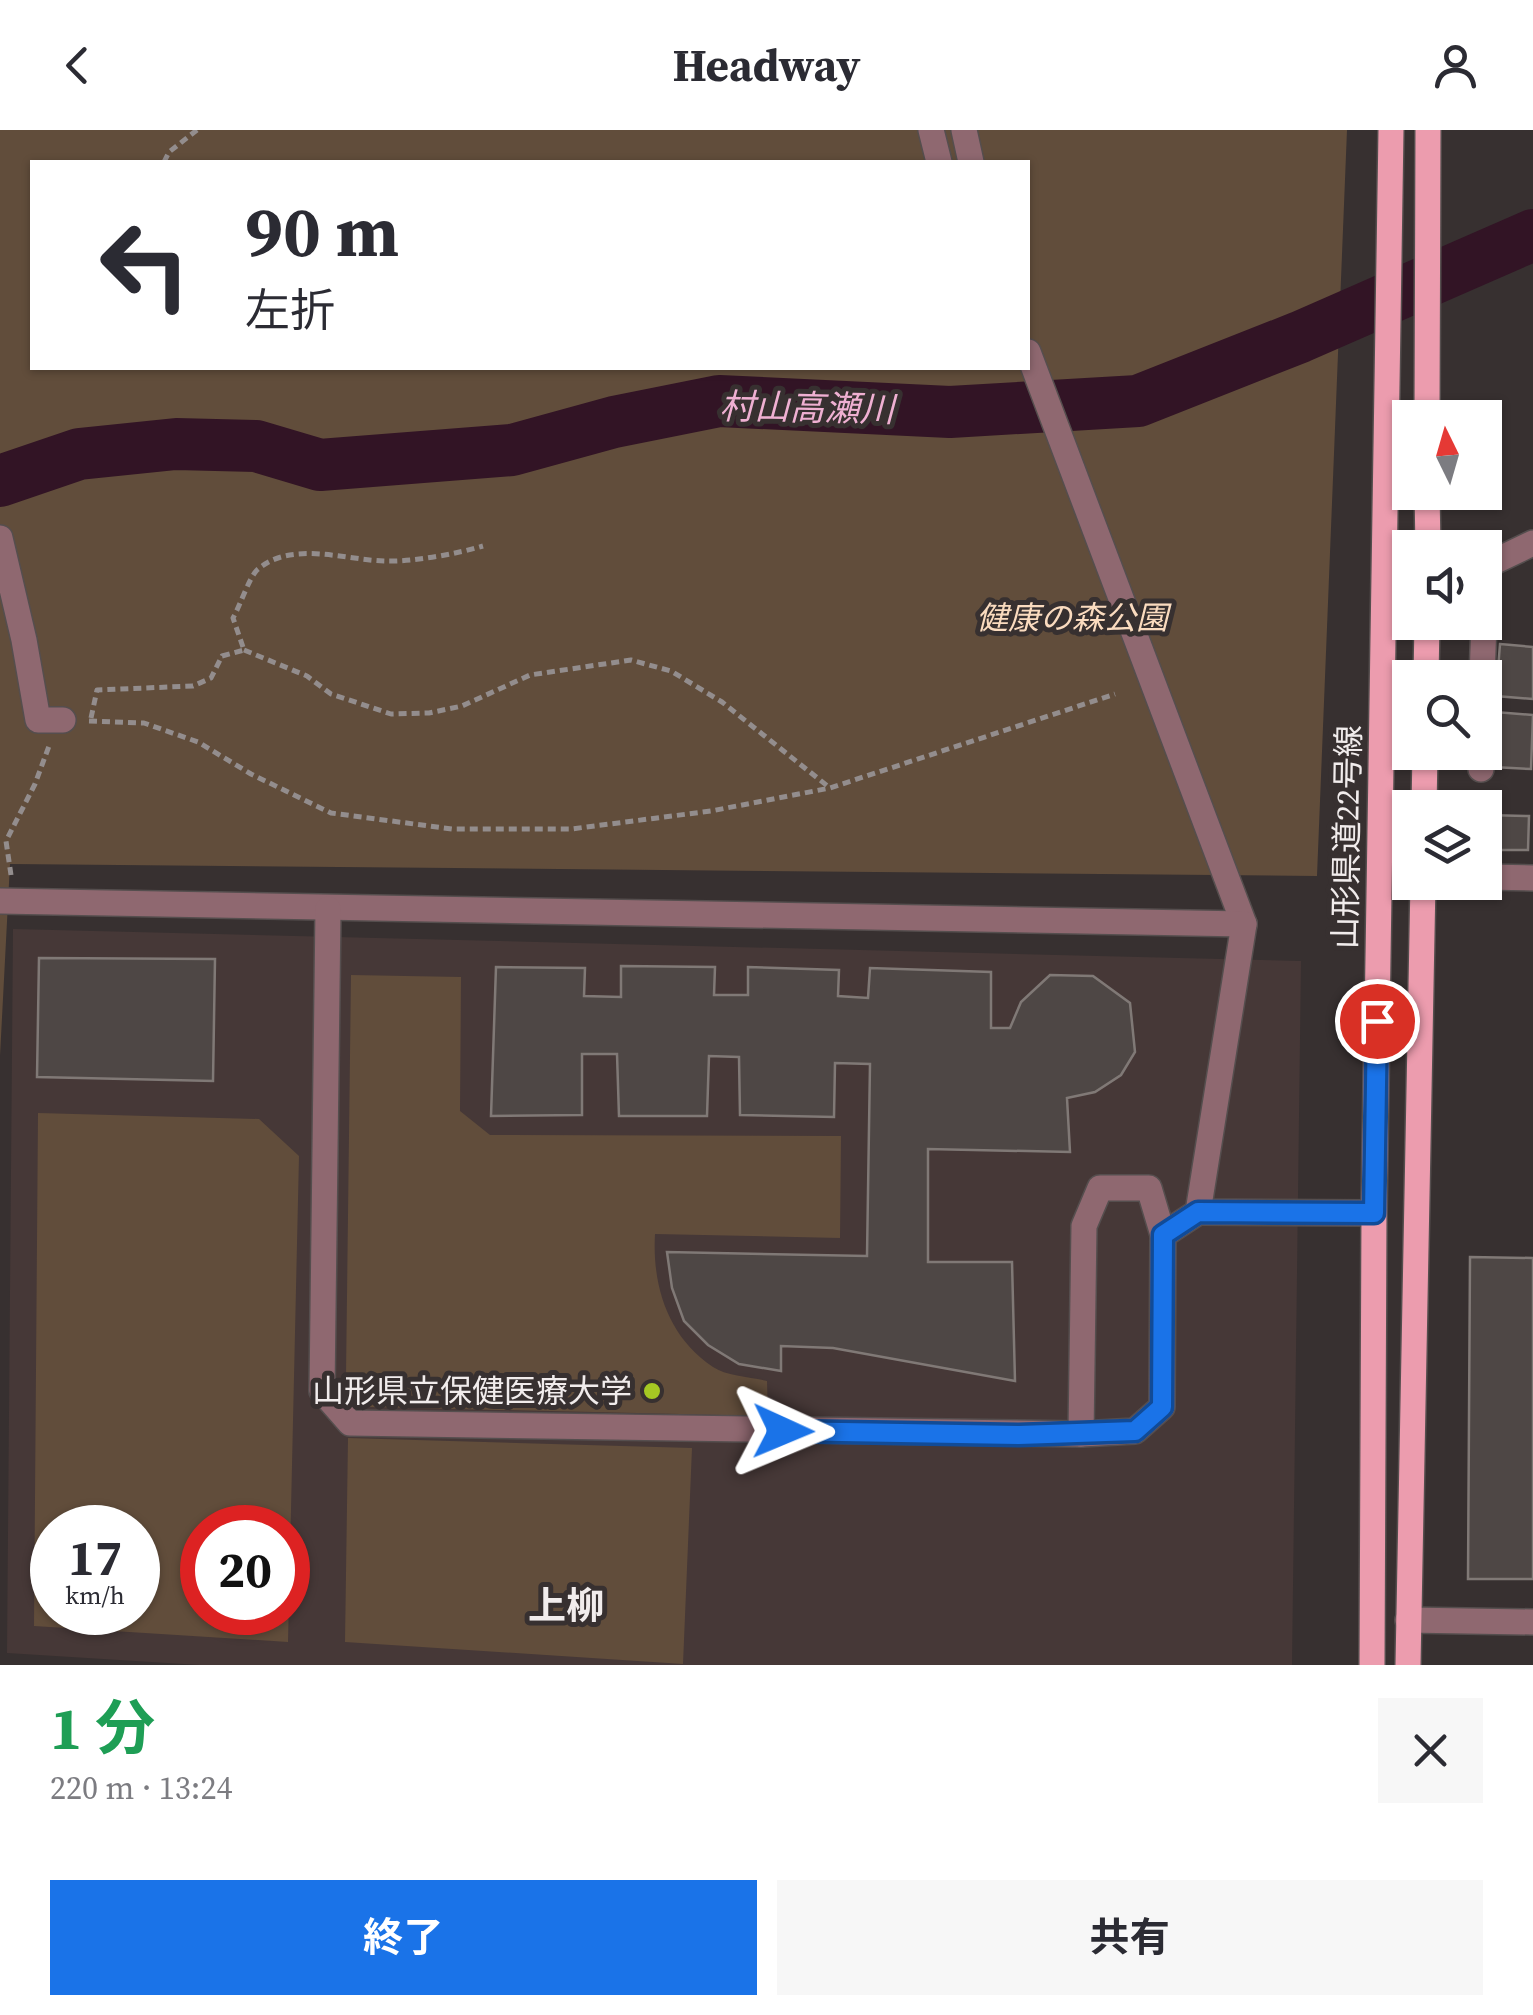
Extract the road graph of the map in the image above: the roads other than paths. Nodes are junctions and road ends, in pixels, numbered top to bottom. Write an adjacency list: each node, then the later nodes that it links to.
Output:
1 (932, 130): 5 (lane)
2 (964, 130): 6 (lane)
3 (1428, 134): 8 (main road)
4 (1390, 136): 20 (main road, 山形県道22号線)
5 (939, 160)
6 (971, 160)
7 (1030, 357): 18 (lane)
8 (1428, 400)
9 (0, 538): 12 (lane)
10 (1533, 543): 11 (lane)
11 (1502, 558)
12 (62, 720)
13 (1502, 878): 14 (lane)
14 (1533, 878)
15 (7, 900): 17 (lane)
16 (1423, 900): 23 (main road)
17 (328, 909): 18 (lane); 22 (lane)
18 (1244, 924): 19 (lane)
19 (1198, 1212): 20 (lane); 21 (lane)
20 (1374, 1213): 25 (main road, 山形県道22号線)
21 (1163, 1235): 22 (lane); 22 (lane)
22 (1081, 1434)
23 (1408, 1620): 24 (lane); 26 (main road)
24 (1533, 1622)
25 (1372, 1665)
26 (1408, 1665)

